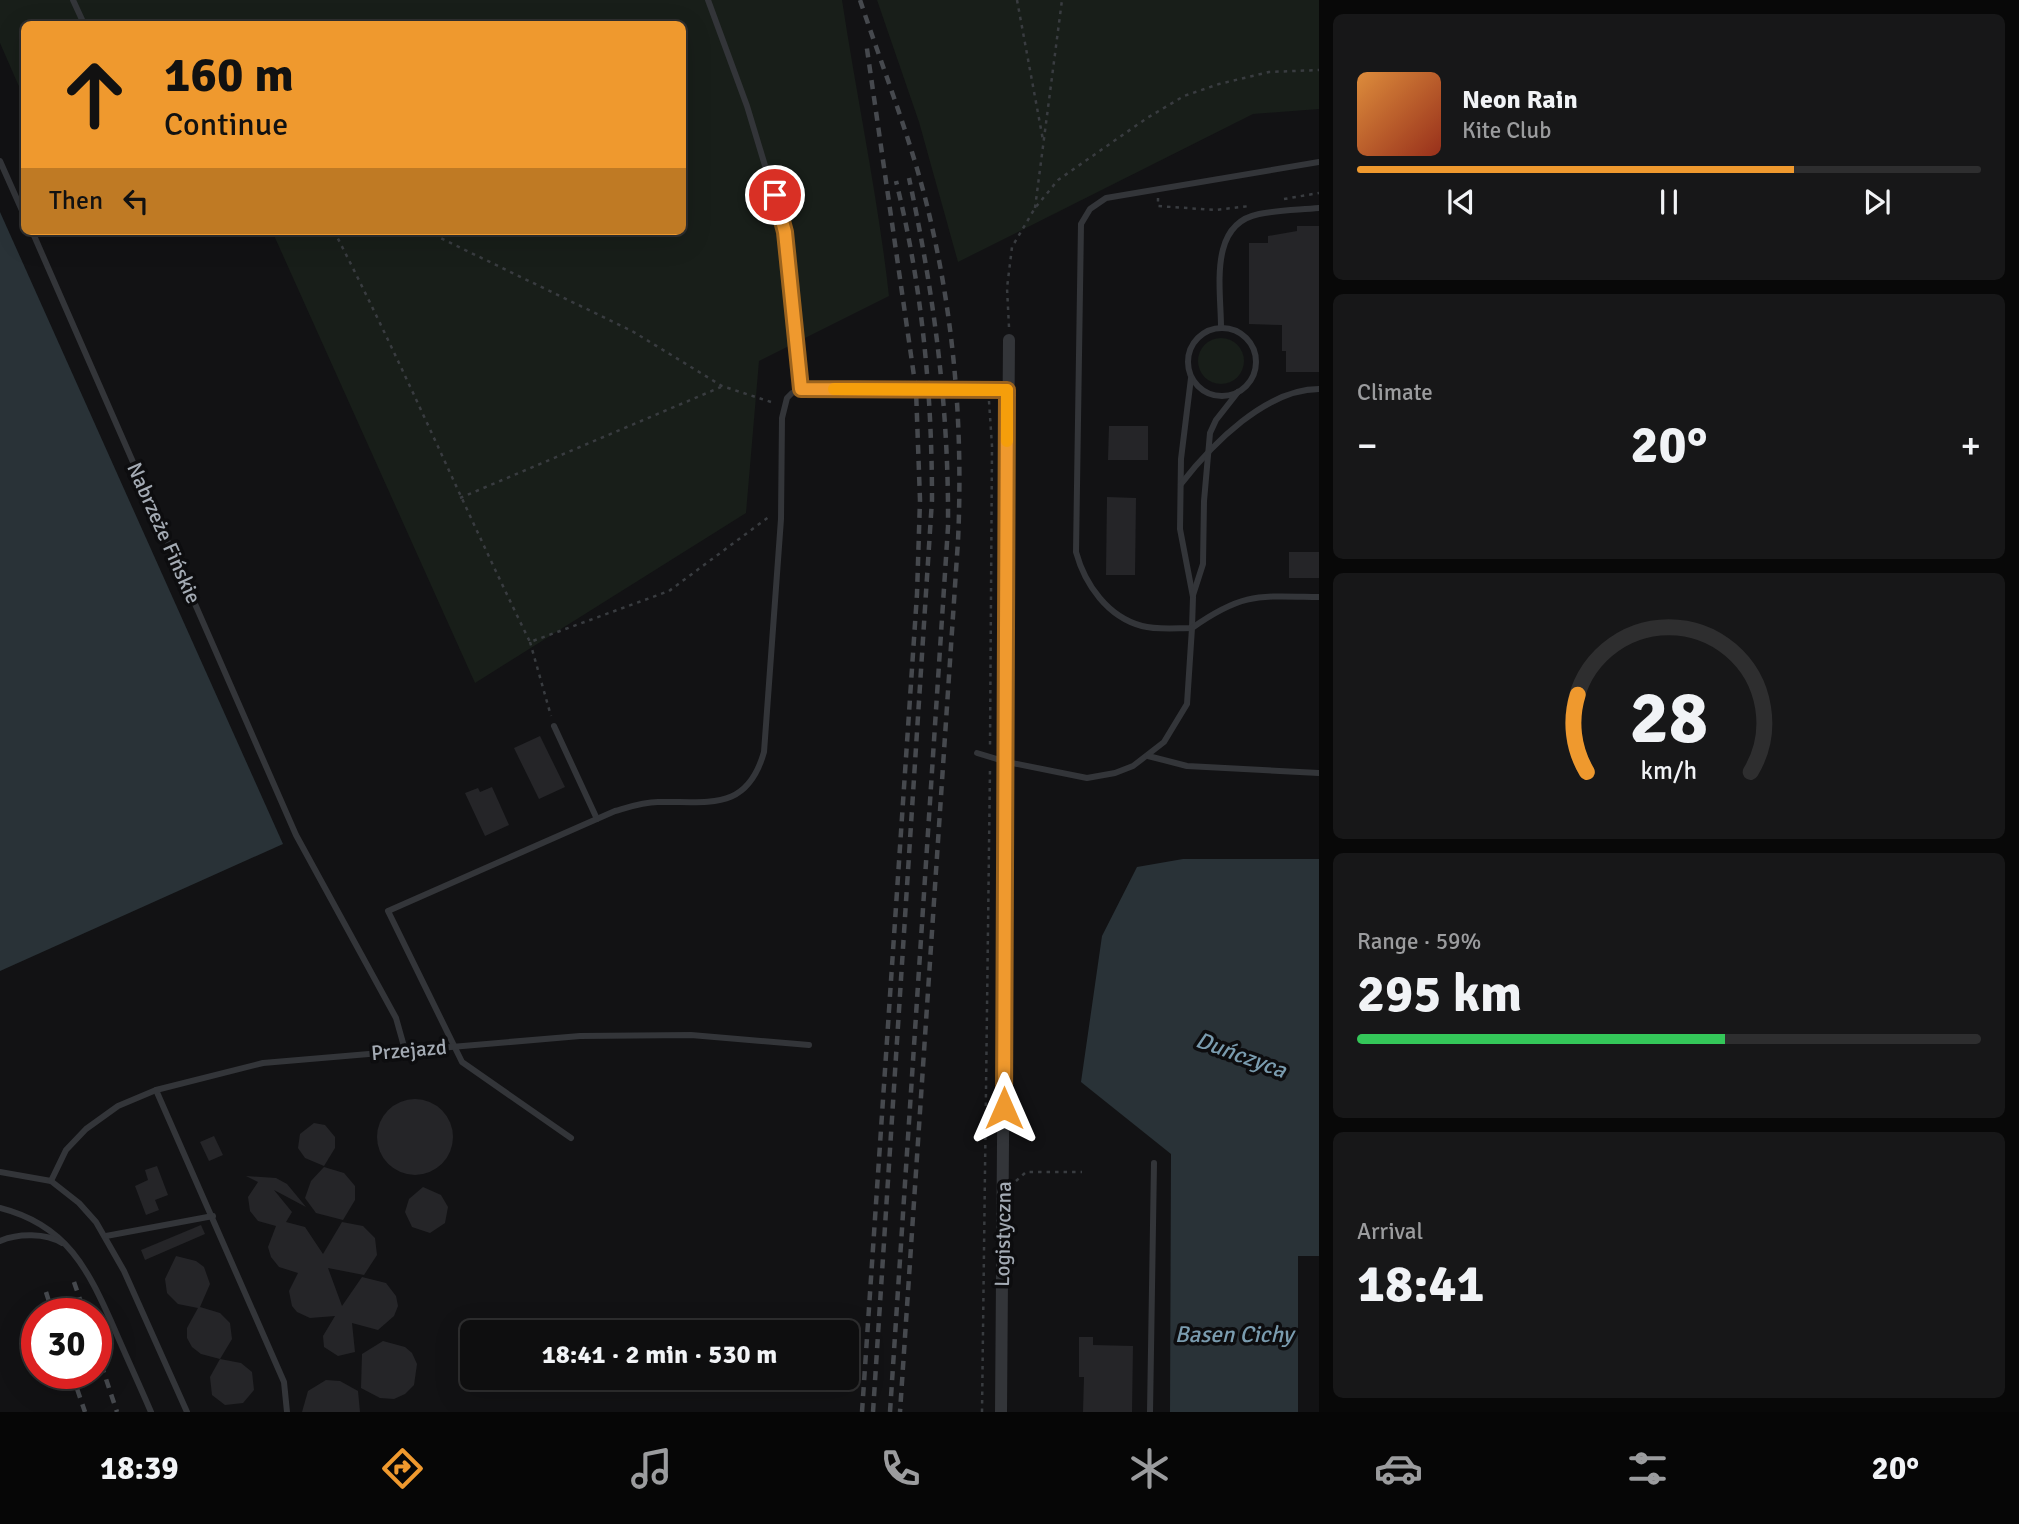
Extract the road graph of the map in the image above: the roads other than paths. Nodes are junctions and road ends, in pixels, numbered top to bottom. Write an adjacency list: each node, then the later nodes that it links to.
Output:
1 (73, 0): 3 (lane)
2 (708, 0): 12 (lane)
3 (83, 21)
4 (0, 161): 6 (lane)
5 (1319, 162): 20 (lane)
6 (21, 208)
7 (1319, 208): 9 (lane)
8 (34, 235): 29 (lane, Nabrzeże Fińskie)
9 (1222, 327): 11 (lane); 15 (lane)
10 (1009, 340): 14 (street, Logistyczna)
11 (1191, 378): 15 (lane); 17 (lane)
12 (801, 389): 14 (lane); 26 (lane)
13 (1319, 389): 16 (lane)
14 (1007, 390): 24 (street, Logistyczna)
15 (1238, 392): 16 (lane)
16 (1207, 451): 17 (lane); 18 (lane)
17 (1181, 484): 18 (lane)
18 (1193, 597): 20 (lane)
19 (1319, 597): 20 (lane)
20 (1192, 628): 23 (lane)
21 (554, 726): 26 (lane)
22 (976, 753): 24 (lane)
23 (1148, 756): 24 (lane); 25 (lane)
24 (1007, 762): 43 (street, Logistyczna)
25 (1319, 774)
26 (597, 819): 28 (lane)
27 (809, 1045): 28 (lane, Przejazd)
28 (453, 1046): 29 (lane, Przejazd); 31 (lane)
29 (405, 1050): 30 (lane, Przejazd)
30 (156, 1090): 34 (lane, Przejazd); 36 (lane)
31 (571, 1138)
32 (1154, 1163): 44 (lane)
33 (0, 1172): 34 (lane)
34 (51, 1181): 37 (lane)
35 (0, 1208): 39 (lane)
36 (213, 1216): 37 (lane); 42 (lane)
37 (106, 1236): 41 (lane)
38 (0, 1241): 39 (lane)
39 (68, 1247): 40 (lane)
40 (151, 1412)
41 (187, 1412)
42 (287, 1412)
43 (1001, 1412)
44 (1150, 1412)

